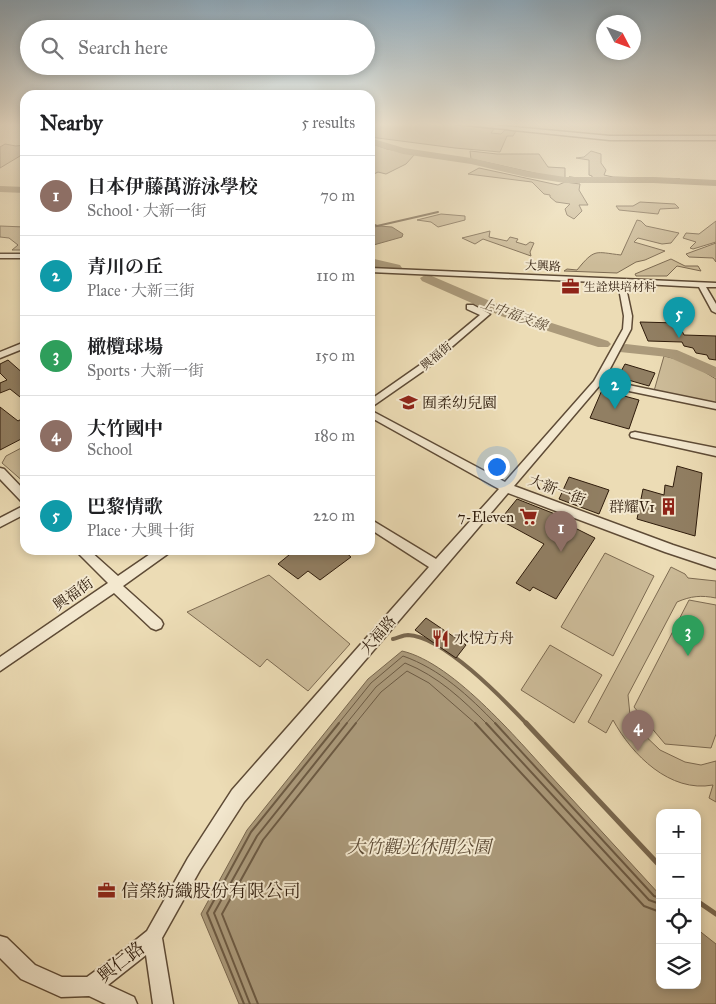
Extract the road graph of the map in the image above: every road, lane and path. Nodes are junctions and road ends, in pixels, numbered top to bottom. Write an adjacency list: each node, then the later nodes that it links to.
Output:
1 (0, 256): 2 (street)
2 (20, 256)
3 (375, 270): 4 (street, 大興路)
4 (621, 280): 5 (street, 大興路); 11 (street, 大福路)
5 (701, 284): 6 (street, 大興路); 8 (street)
6 (716, 285)
7 (470, 307): 12 (street, 興福街)
8 (716, 311)
9 (20, 347): 10 (street)
10 (0, 355)
11 (598, 382): 13 (street); 18 (street, 大福路)
12 (375, 401)
13 (716, 406)
14 (375, 416): 18 (street, 大新一街)
15 (635, 435): 16 (street)
16 (716, 452)
17 (0, 472): 19 (street)
18 (506, 487): 25 (street, 大新一街); 26 (street, 大福路)
19 (20, 493)
20 (20, 512): 21 (street)
21 (0, 524)
22 (375, 526): 26 (street)
23 (86, 555): 27 (street)
24 (158, 555): 27 (street, 興福街)
25 (716, 564)
26 (437, 566): 30 (street, 大福路)
27 (115, 584): 28 (street); 29 (street, 興福街)
28 (156, 624)
29 (0, 665)
30 (153, 937): 32 (street, 興仁路); 34 (street)
31 (0, 944): 32 (street, 興仁路)
32 (90, 986): 33 (street, 興仁路)
33 (127, 1004)
34 (163, 1004)

